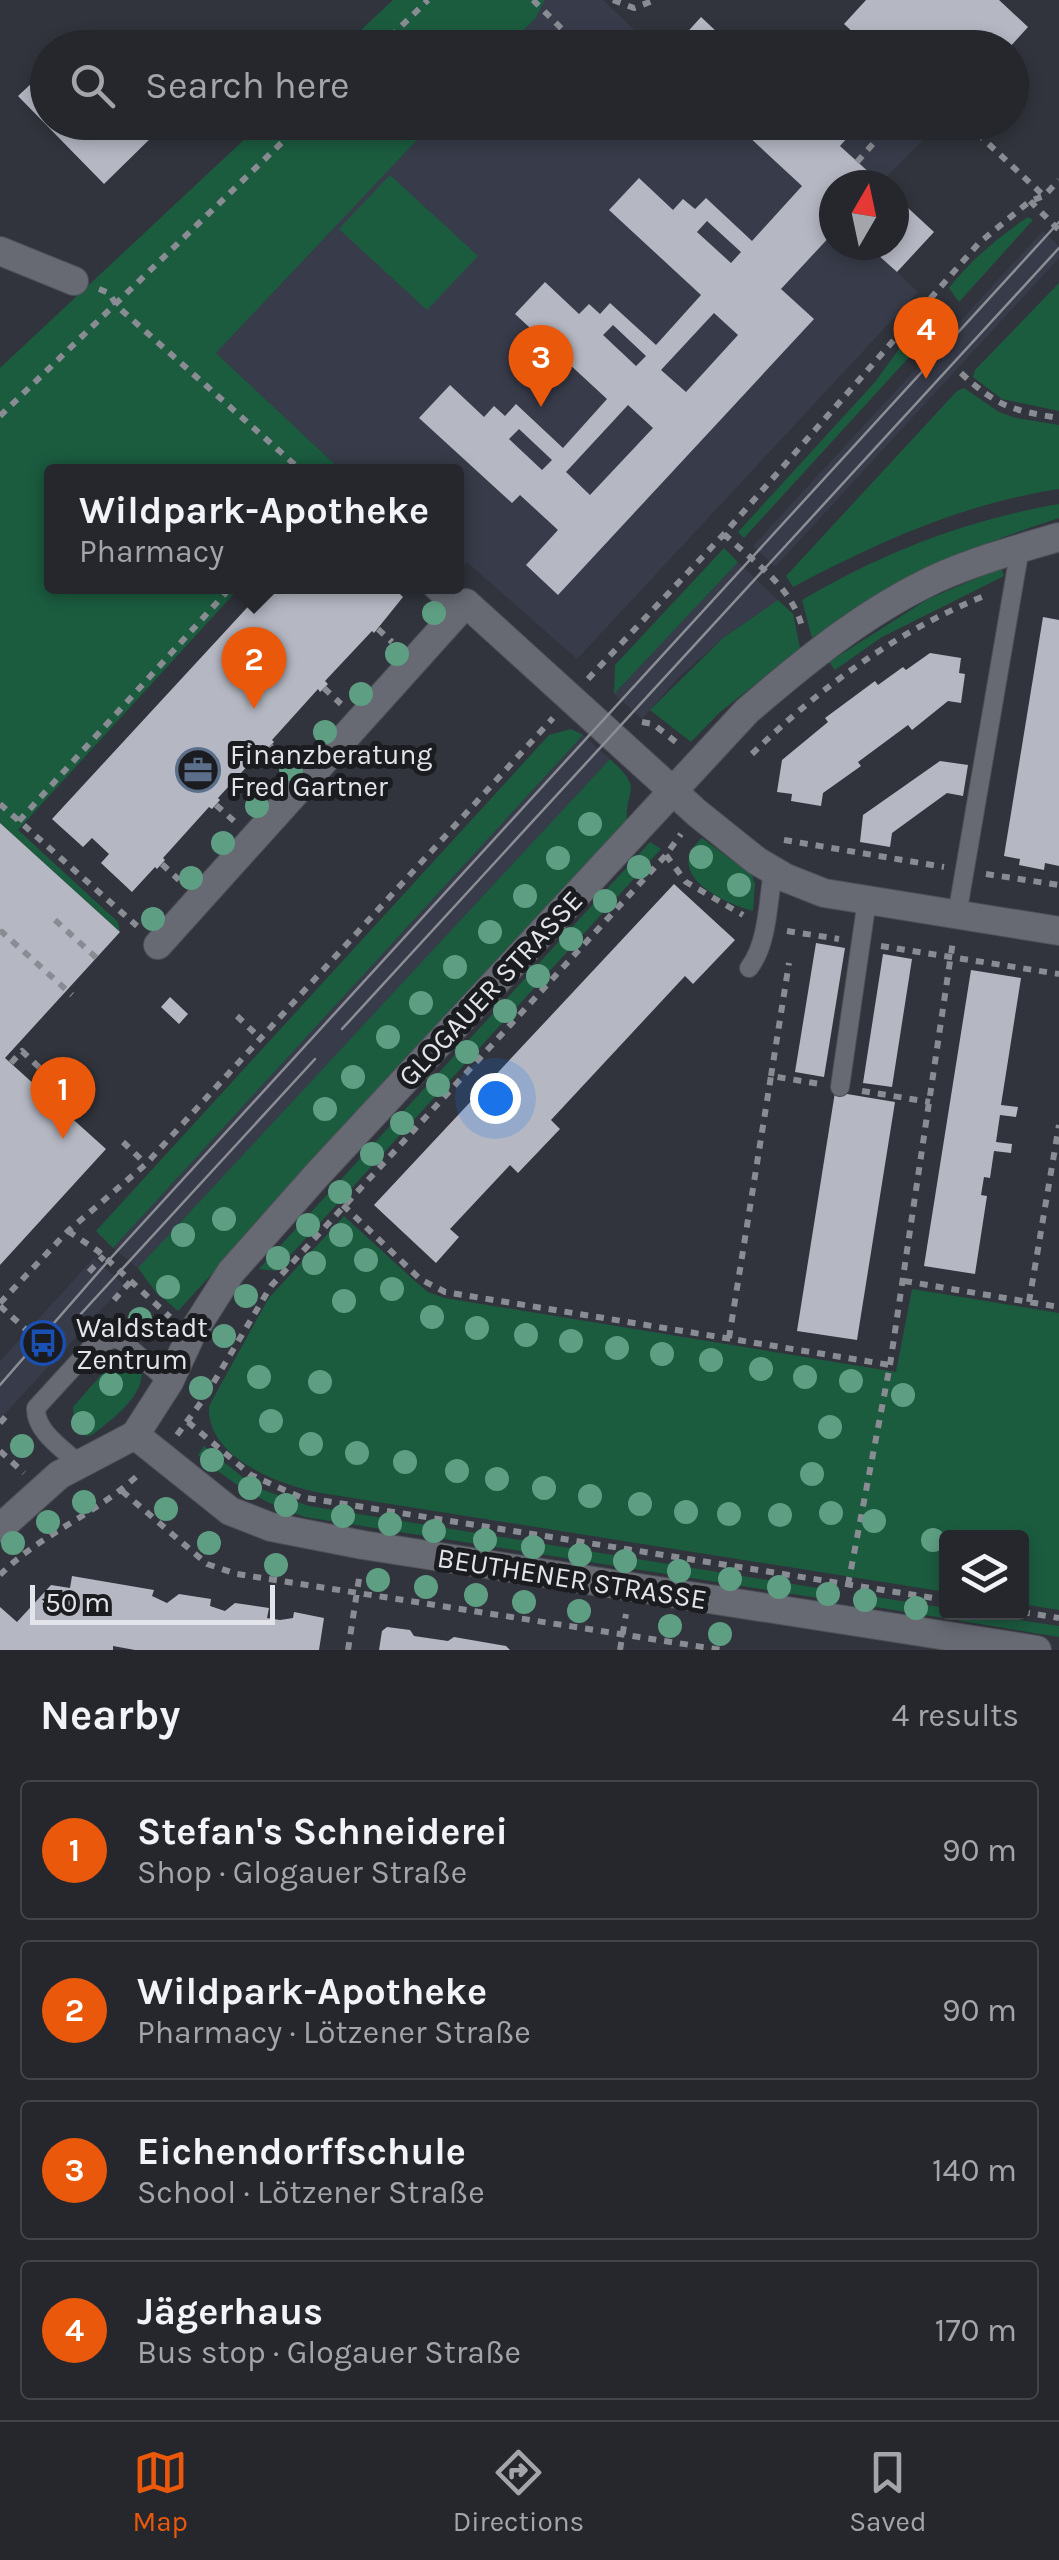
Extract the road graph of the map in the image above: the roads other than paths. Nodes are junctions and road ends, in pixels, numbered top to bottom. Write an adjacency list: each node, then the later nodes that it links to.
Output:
1 (0, 251): 2 (street)
2 (74, 281)
3 (1059, 537): 4 (street, GLOGAUER STRASSE)
4 (1020, 548): 7 (street, GLOGAUER STRASSE); 10 (lane)
5 (438, 594): 6 (lane)
6 (466, 603): 7 (street); 12 (street)
7 (674, 790): 8 (street); 15 (street, GLOGAUER STRASSE)
8 (773, 871): 9 (street); 13 (lane)
9 (867, 900): 10 (street); 14 (lane)
10 (957, 915): 11 (street)
11 (1059, 931)
12 (158, 945)
13 (748, 968)
14 (840, 1087)
15 (170, 1382): 16 (street, GLOGAUER STRASSE); 17 (lane)
16 (134, 1435): 17 (street, GLOGAUER STRASSE); 19 (street, BEUTHENER STRASSE)
17 (78, 1463): 18 (street, GLOGAUER STRASSE)
18 (0, 1528)
19 (1037, 1650)

